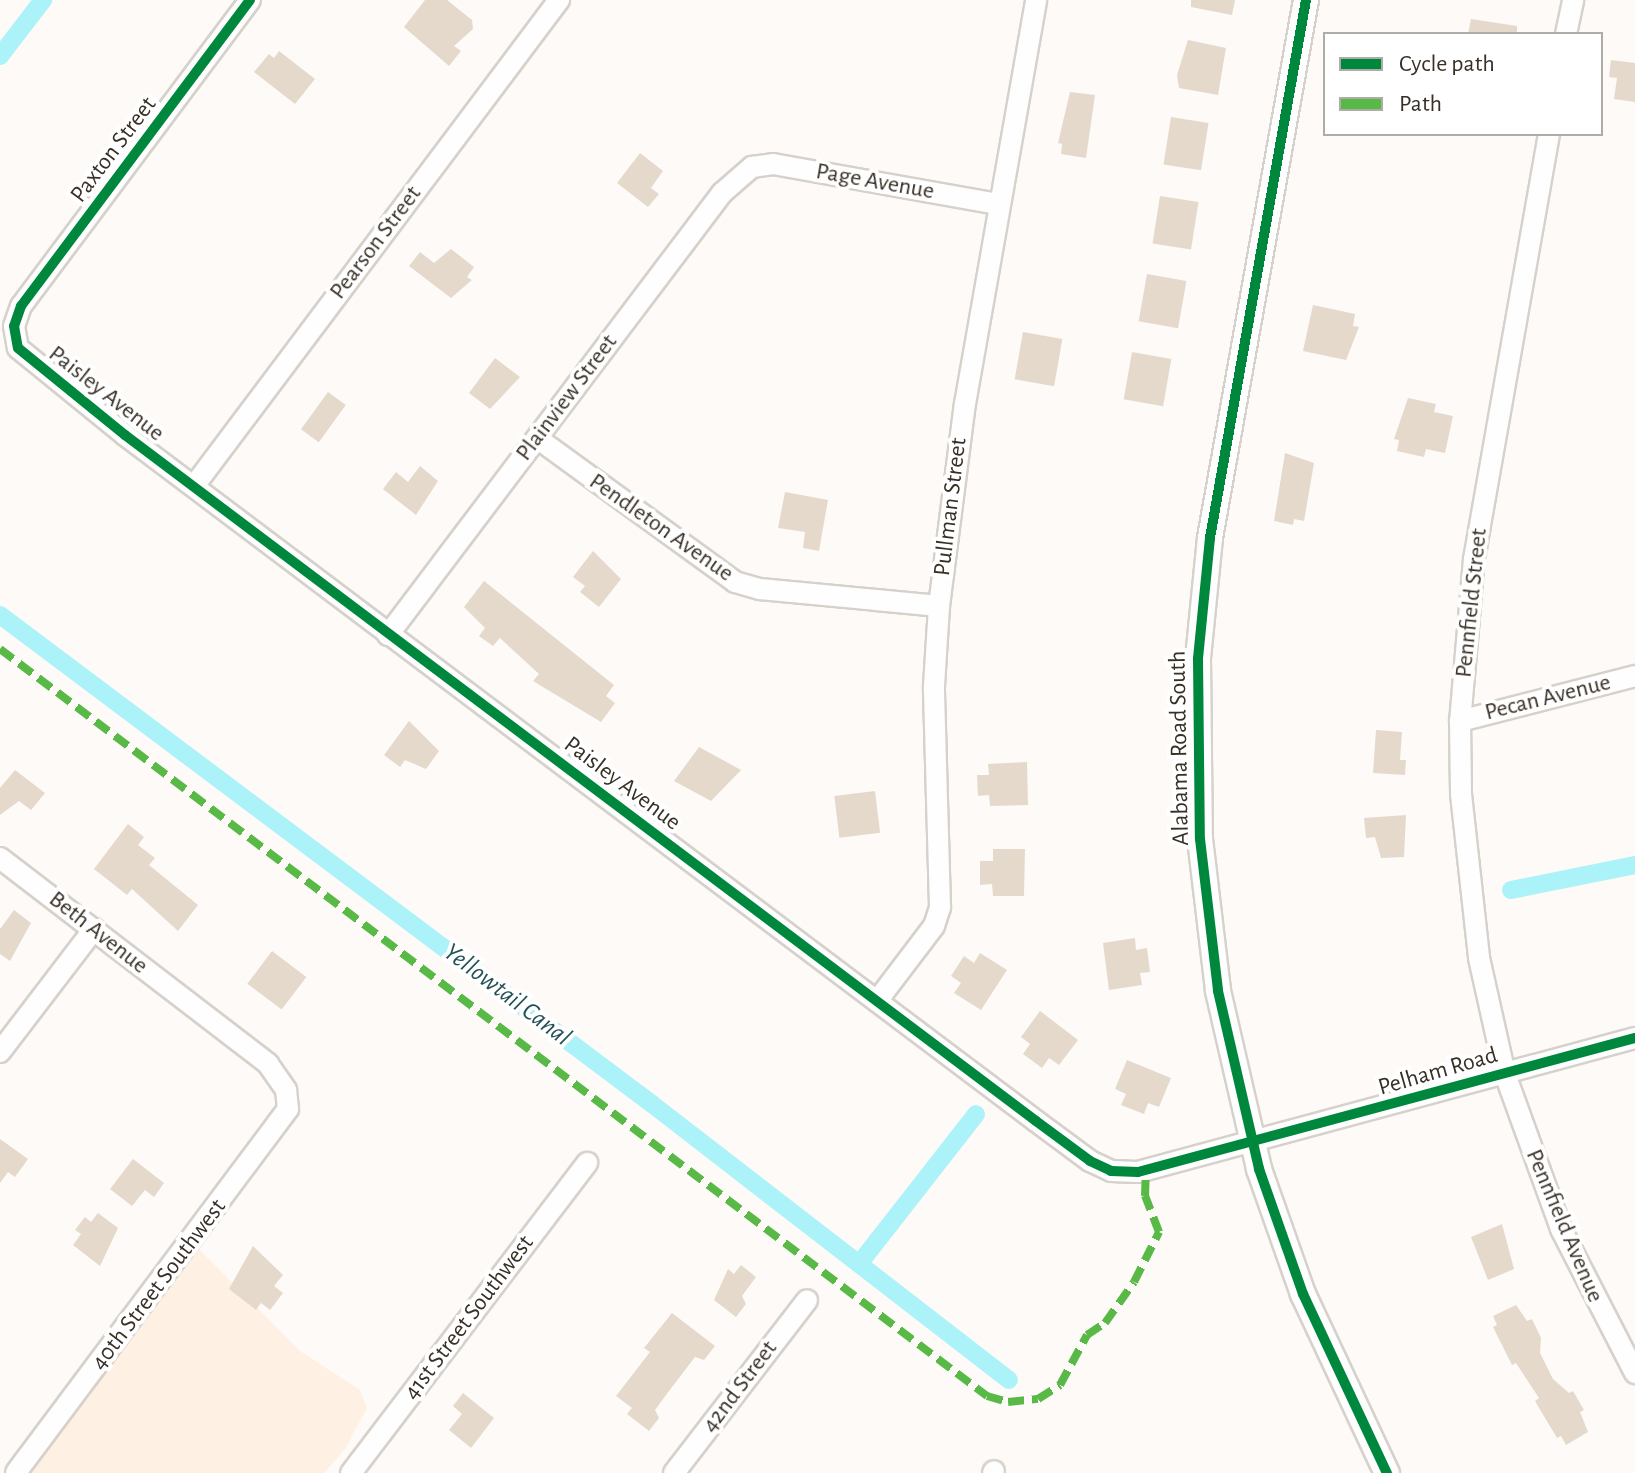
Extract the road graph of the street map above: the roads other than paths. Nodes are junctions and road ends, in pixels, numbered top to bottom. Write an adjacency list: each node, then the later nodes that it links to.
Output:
1 (250, 0): 10 (street, Paxton Street)
2 (559, 0): 12 (street, Pearson Street)
3 (1036, 0): 9 (street, Pullman Street)
4 (1306, 0): 24 (street, Alabama Road South)
5 (1573, 0): 6 (street)
6 (1566, 32)
7 (1549, 136): 16 (street, Pennfield Street)
8 (752, 167): 9 (street, Page Avenue); 11 (street, Plainview Street)
9 (998, 204): 13 (street, Pullman Street)
10 (14, 326): 12 (street, Paisley Avenue)
11 (537, 438): 13 (street, Pendleton Avenue); 14 (street, Plainview Street)
12 (194, 486): 14 (street, Paisley Avenue)
13 (939, 606): 19 (street, Pullman Street)
14 (388, 635): 19 (street, Paisley Avenue)
15 (1635, 676): 16 (street, Pecan Avenue)
16 (1460, 721): 22 (street, Pennfield Street)
17 (0, 858): 18 (street, Beth Avenue)
18 (94, 929): 21 (street); 23 (street, Beth Avenue)
19 (877, 1001): 24 (street, Paisley Avenue)
20 (1635, 1038): 22 (street, Pelham Road)
21 (0, 1052)
22 (1505, 1074): 24 (street, Pelham Road); 27 (street, Pennfield Avenue)
23 (286, 1090): 28 (street, 40th Street Southwest)
24 (1252, 1144): 31 (street, Alabama Road South)
25 (587, 1163): 29 (street, 41st Street Southwest)
26 (807, 1300): 30 (street, 42nd Street)
27 (1635, 1373)
28 (16, 1473)
29 (351, 1473)
30 (674, 1473)
31 (1387, 1473)

